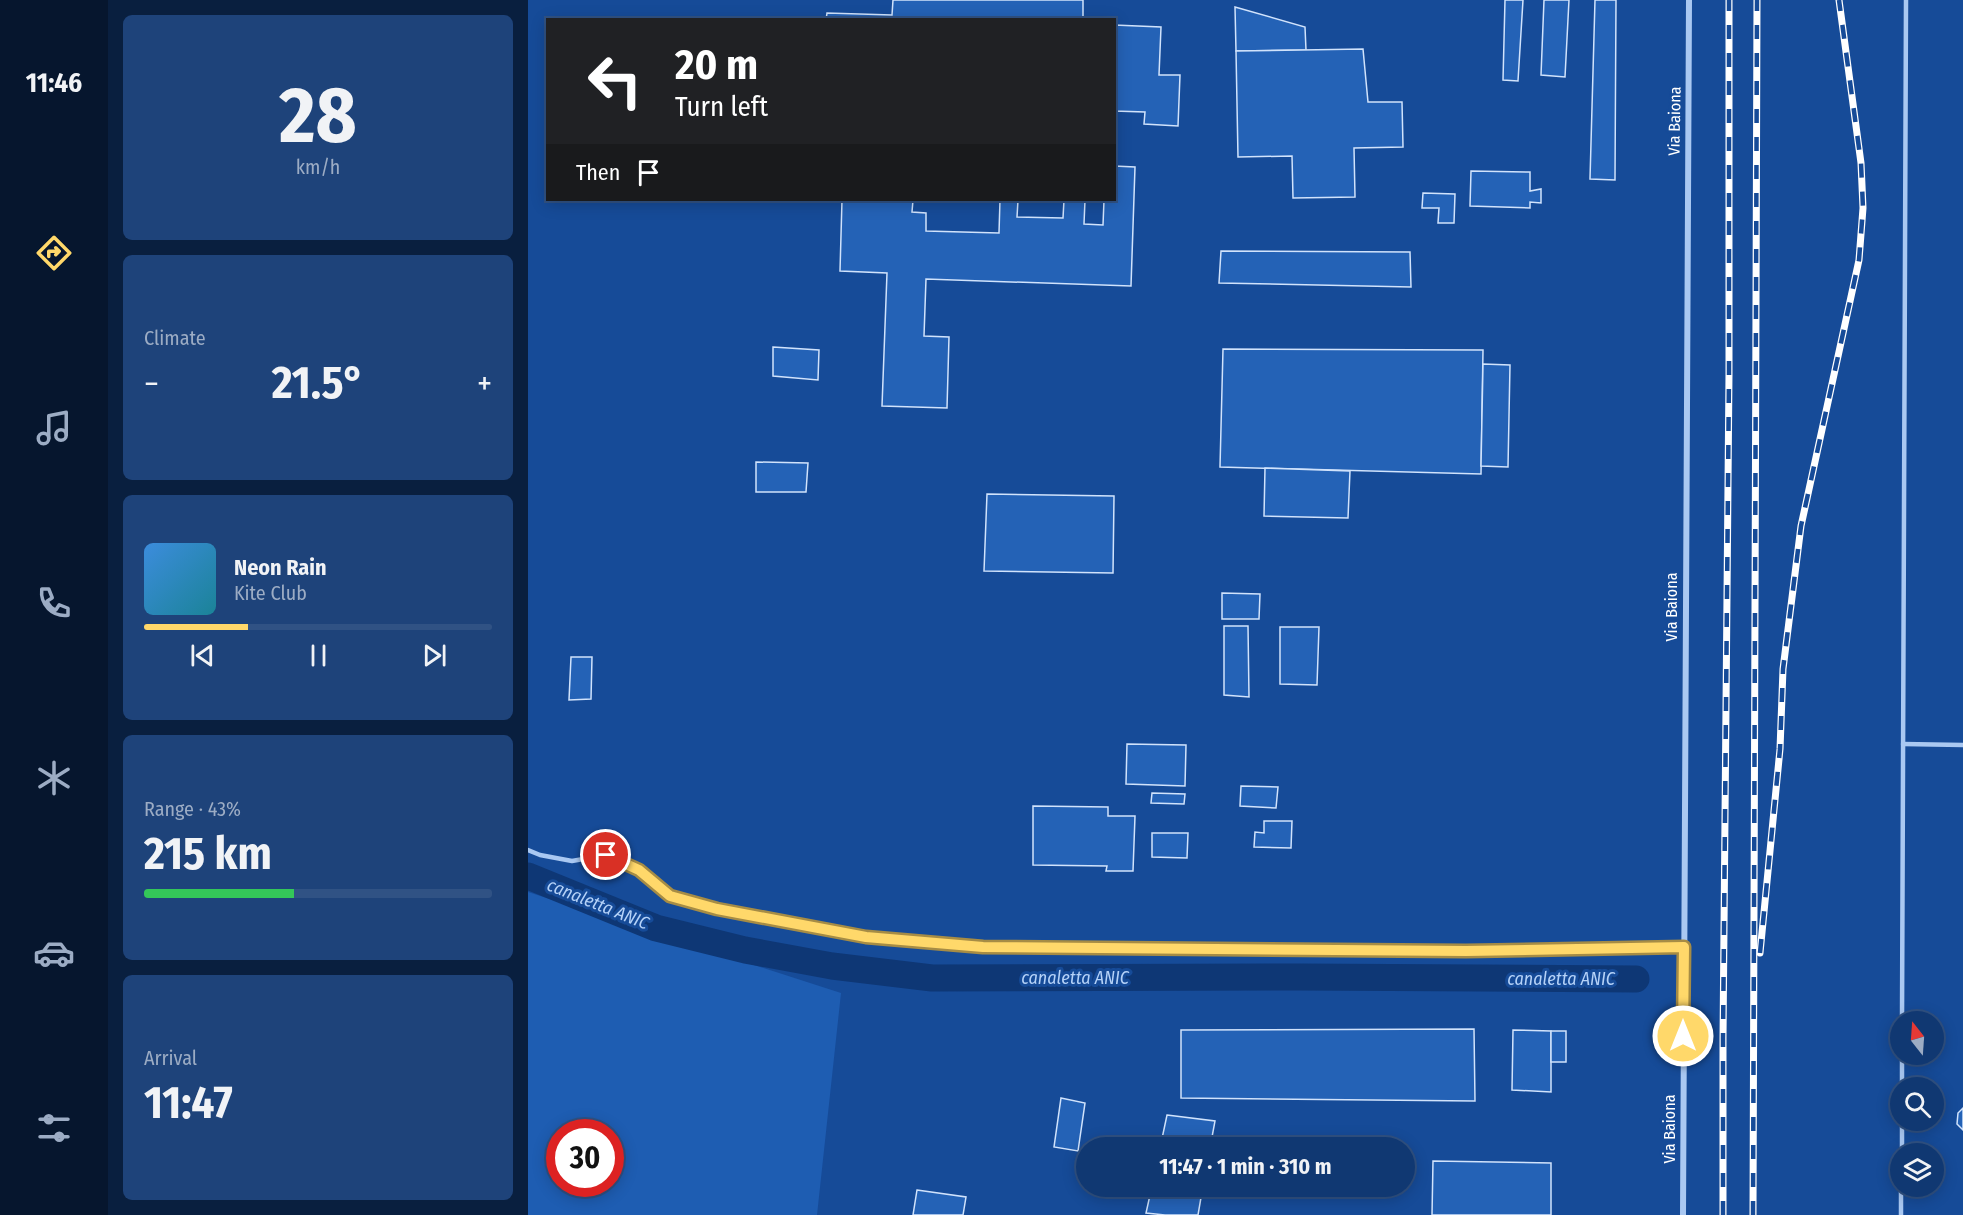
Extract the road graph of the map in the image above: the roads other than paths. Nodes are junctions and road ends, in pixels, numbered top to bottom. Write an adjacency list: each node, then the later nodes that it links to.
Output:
1 (1689, 0): 6 (street, Via Baiona)
2 (1906, 0): 3 (lane)
3 (1903, 744): 4 (lane); 7 (lane)
4 (1963, 745)
5 (528, 850): 6 (lane)
6 (1684, 947): 9 (street, Via Baiona)
7 (1902, 1011)
8 (1901, 1197): 10 (lane)
9 (1683, 1215)
10 (1901, 1215)

